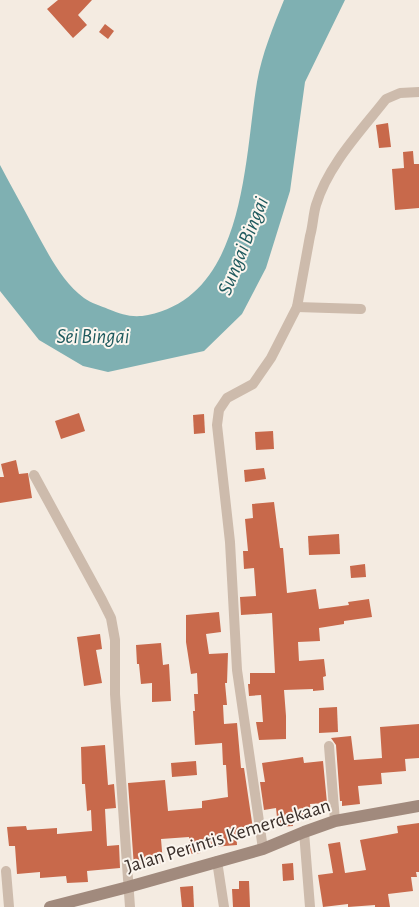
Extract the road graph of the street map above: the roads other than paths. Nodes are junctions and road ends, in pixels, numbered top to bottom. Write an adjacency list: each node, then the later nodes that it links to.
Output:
1 (419, 92): 2 (street)
2 (297, 307): 3 (street); 9 (street)
3 (361, 309)
4 (34, 476): 12 (street)
5 (329, 746): 7 (street)
6 (419, 806): 7 (street, Jalan Perintis Kemerdekaan)
7 (335, 822): 8 (street, Jalan Perintis Kemerdekaan)
8 (304, 832): 9 (street, Jalan Perintis Kemerdekaan); 17 (street)
9 (263, 849): 10 (street, Jalan Perintis Kemerdekaan)
10 (217, 861): 12 (street, Jalan Perintis Kemerdekaan); 16 (street)
11 (6, 871): 13 (street)
12 (128, 887): 14 (street, Jalan Perintis Kemerdekaan); 15 (street)
13 (10, 907)
14 (50, 907)
15 (130, 907)
16 (224, 907)
17 (310, 907)

